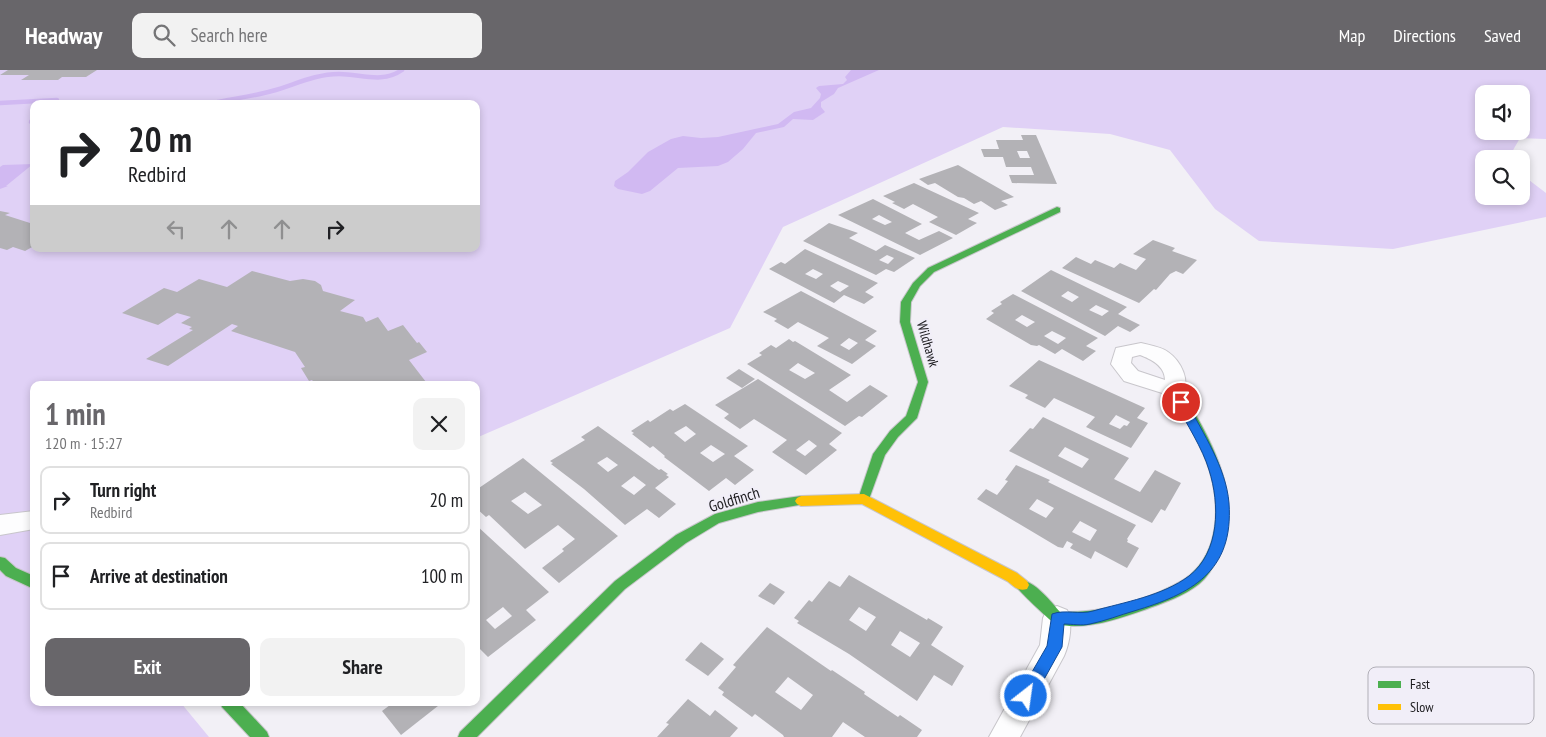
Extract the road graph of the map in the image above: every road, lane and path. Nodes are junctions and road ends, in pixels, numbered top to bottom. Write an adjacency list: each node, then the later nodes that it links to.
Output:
1 (1058, 210): 3 (street, Wildhawk)
2 (1175, 390): 8 (street)
3 (864, 499): 8 (street, Goldfinch); 11 (street, Goldfinch)
4 (30, 521): 5 (street)
5 (0, 525)
6 (0, 562): 7 (street)
7 (30, 580)
8 (1057, 618): 12 (street)
9 (232, 706): 10 (street)
10 (261, 737)
11 (466, 737)
12 (1004, 737)

